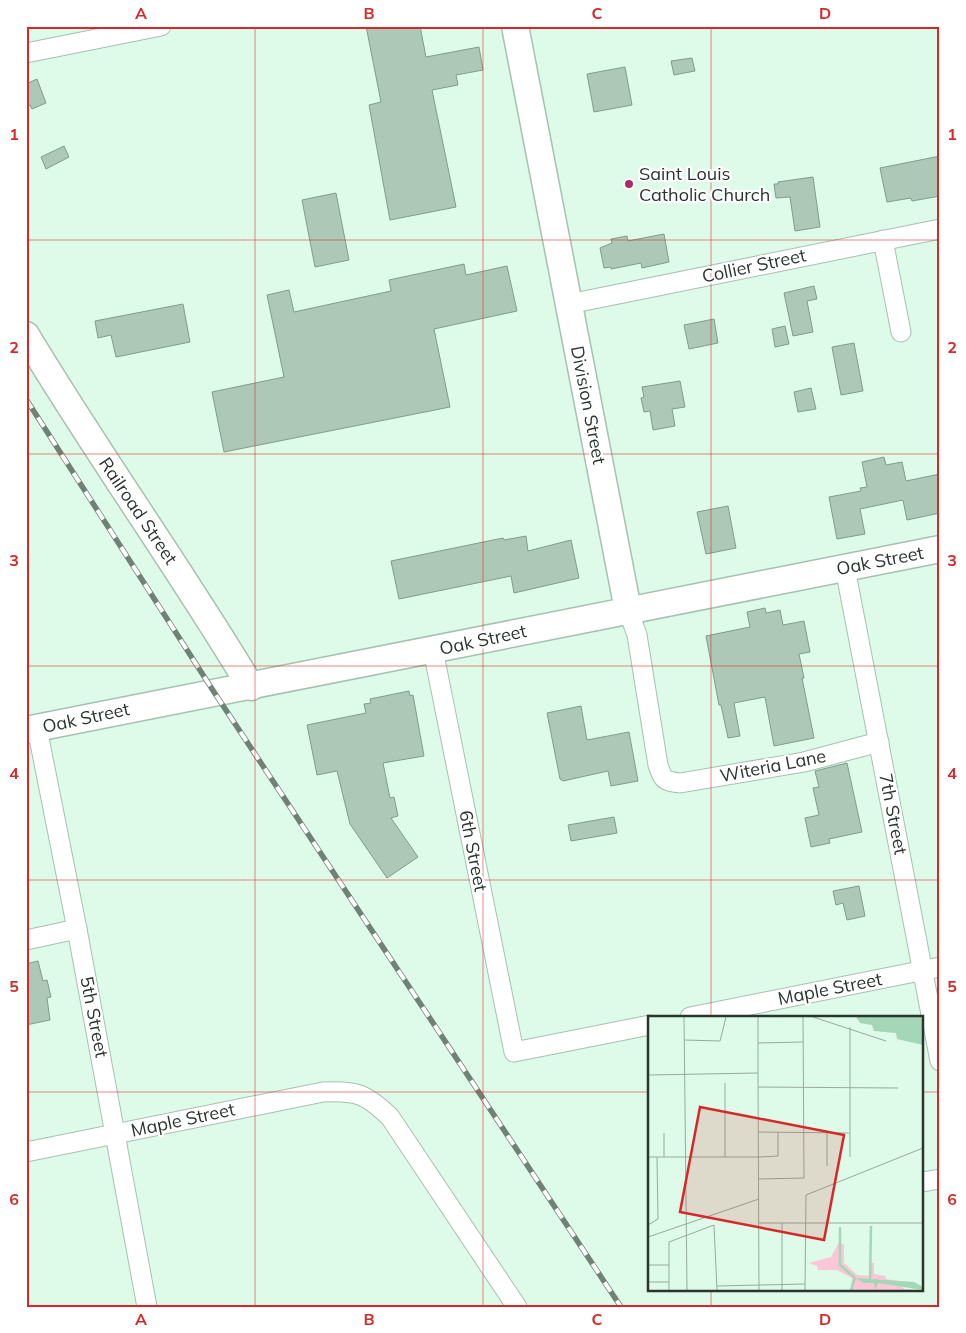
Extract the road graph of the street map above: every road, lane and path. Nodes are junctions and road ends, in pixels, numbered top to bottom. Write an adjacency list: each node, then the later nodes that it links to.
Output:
1 (161, 26): 3 (street)
2 (515, 26): 6 (main road, Division Street)
3 (26, 53)
4 (940, 229): 5 (street, Collier Street)
5 (883, 240): 6 (street, Collier Street); 7 (street)
6 (569, 304): 11 (main road, Division Street)
7 (901, 332)
8 (26, 335): 13 (main road, Railroad Street)
9 (940, 549): 10 (main road, Oak Street)
10 (846, 568): 11 (main road, Oak Street); 15 (street, 7th Street)
11 (628, 610): 12 (main road, Oak Street); 16 (street, Division Street)
12 (433, 650): 13 (main road, Oak Street); 21 (street, 6th Street)
13 (251, 687): 14 (main road, Oak Street)
14 (32, 729): 17 (street, 5th Street)
15 (879, 742): 16 (street, Witeria Lane); 19 (street, 7th Street)
16 (667, 781)
17 (77, 930): 18 (street); 23 (street, 5th Street)
18 (26, 940)
19 (931, 968): 20 (street, Maple Street); 22 (street, 7th Street)
20 (695, 1016)
21 (648, 1025)
22 (940, 1061)
23 (116, 1134): 24 (street, Maple Street); 27 (street, 5th Street); 28 (street, Maple Street)
24 (26, 1152)
25 (940, 1179): 26 (street)
26 (924, 1182)
27 (147, 1307)
28 (517, 1307)

